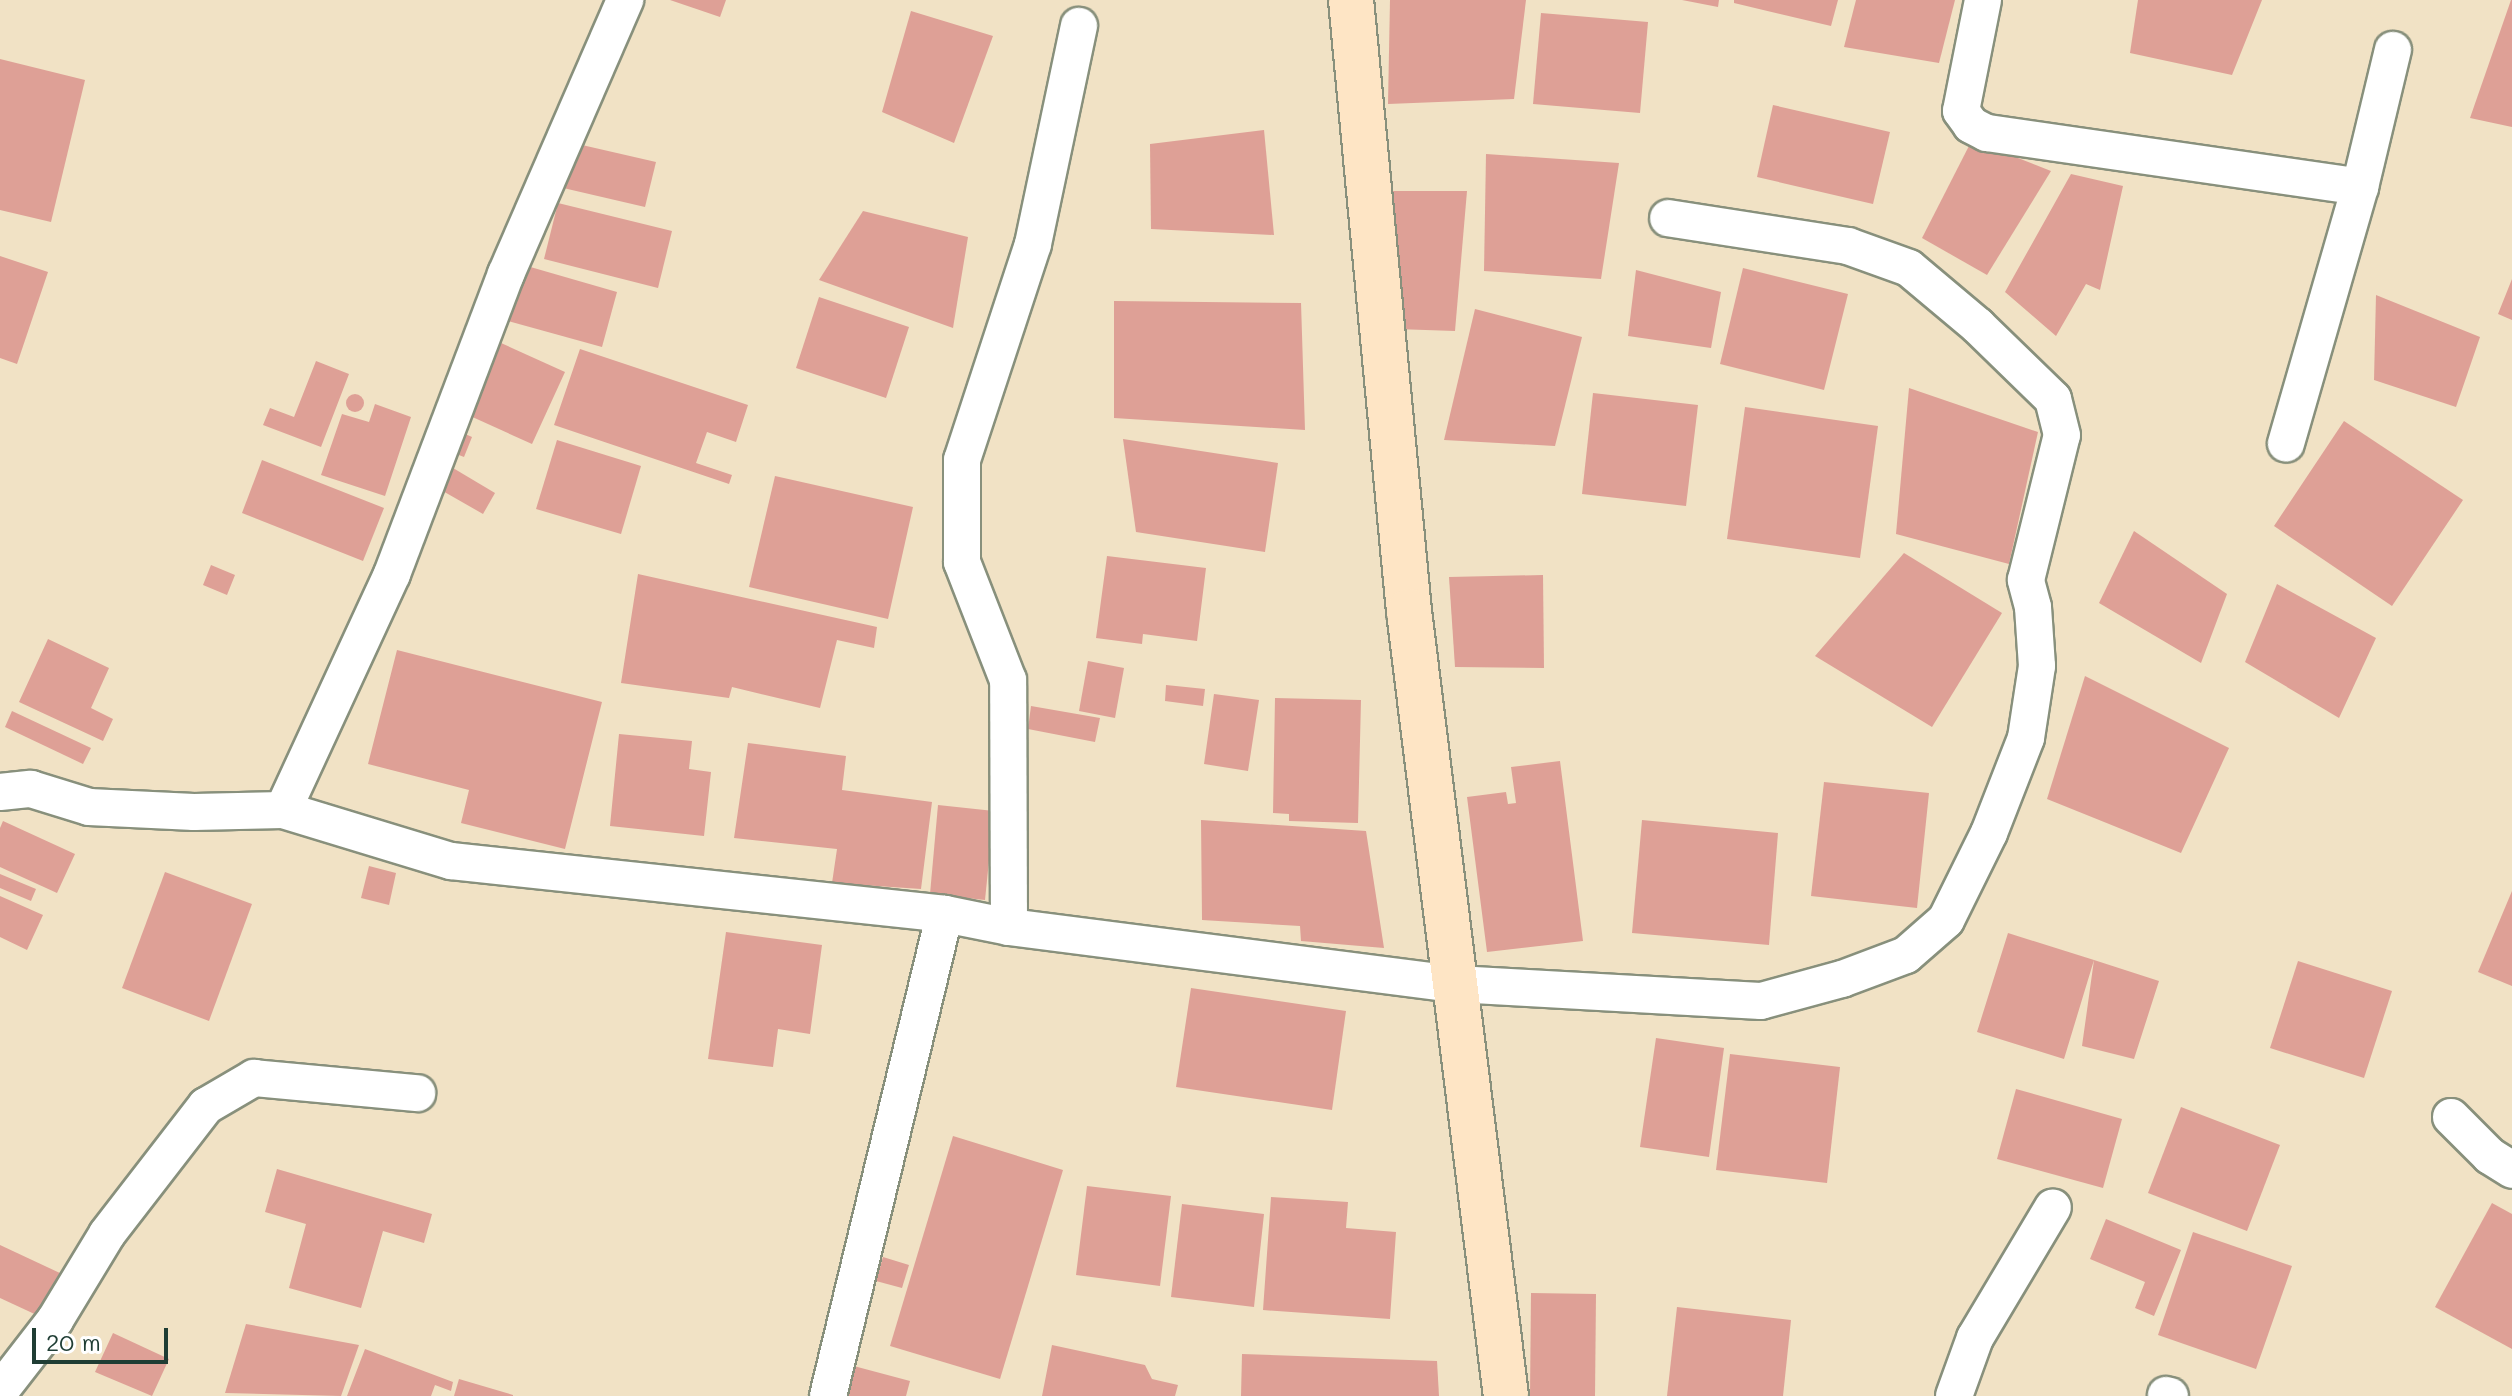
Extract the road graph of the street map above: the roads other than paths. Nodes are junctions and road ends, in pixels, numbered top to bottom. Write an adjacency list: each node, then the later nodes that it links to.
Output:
1 (625, 0): 10 (street)
2 (1351, 0): 13 (street)
3 (1983, 0): 6 (street)
4 (1079, 26): 12 (street)
5 (2393, 50): 6 (street)
6 (2360, 187): 8 (street)
7 (1668, 218): 13 (street)
8 (2286, 444)
9 (0, 792): 10 (street)
10 (283, 810): 11 (street)
11 (945, 914): 12 (street); 19 (street)
12 (1009, 927): 13 (street)
13 (1456, 984): 20 (street)
14 (417, 1093): 18 (street)
15 (2451, 1117): 16 (street)
16 (2512, 1170)
17 (2053, 1207): 21 (street)
18 (0, 1391)
19 (828, 1396)
20 (1506, 1396)
21 (1954, 1396)

